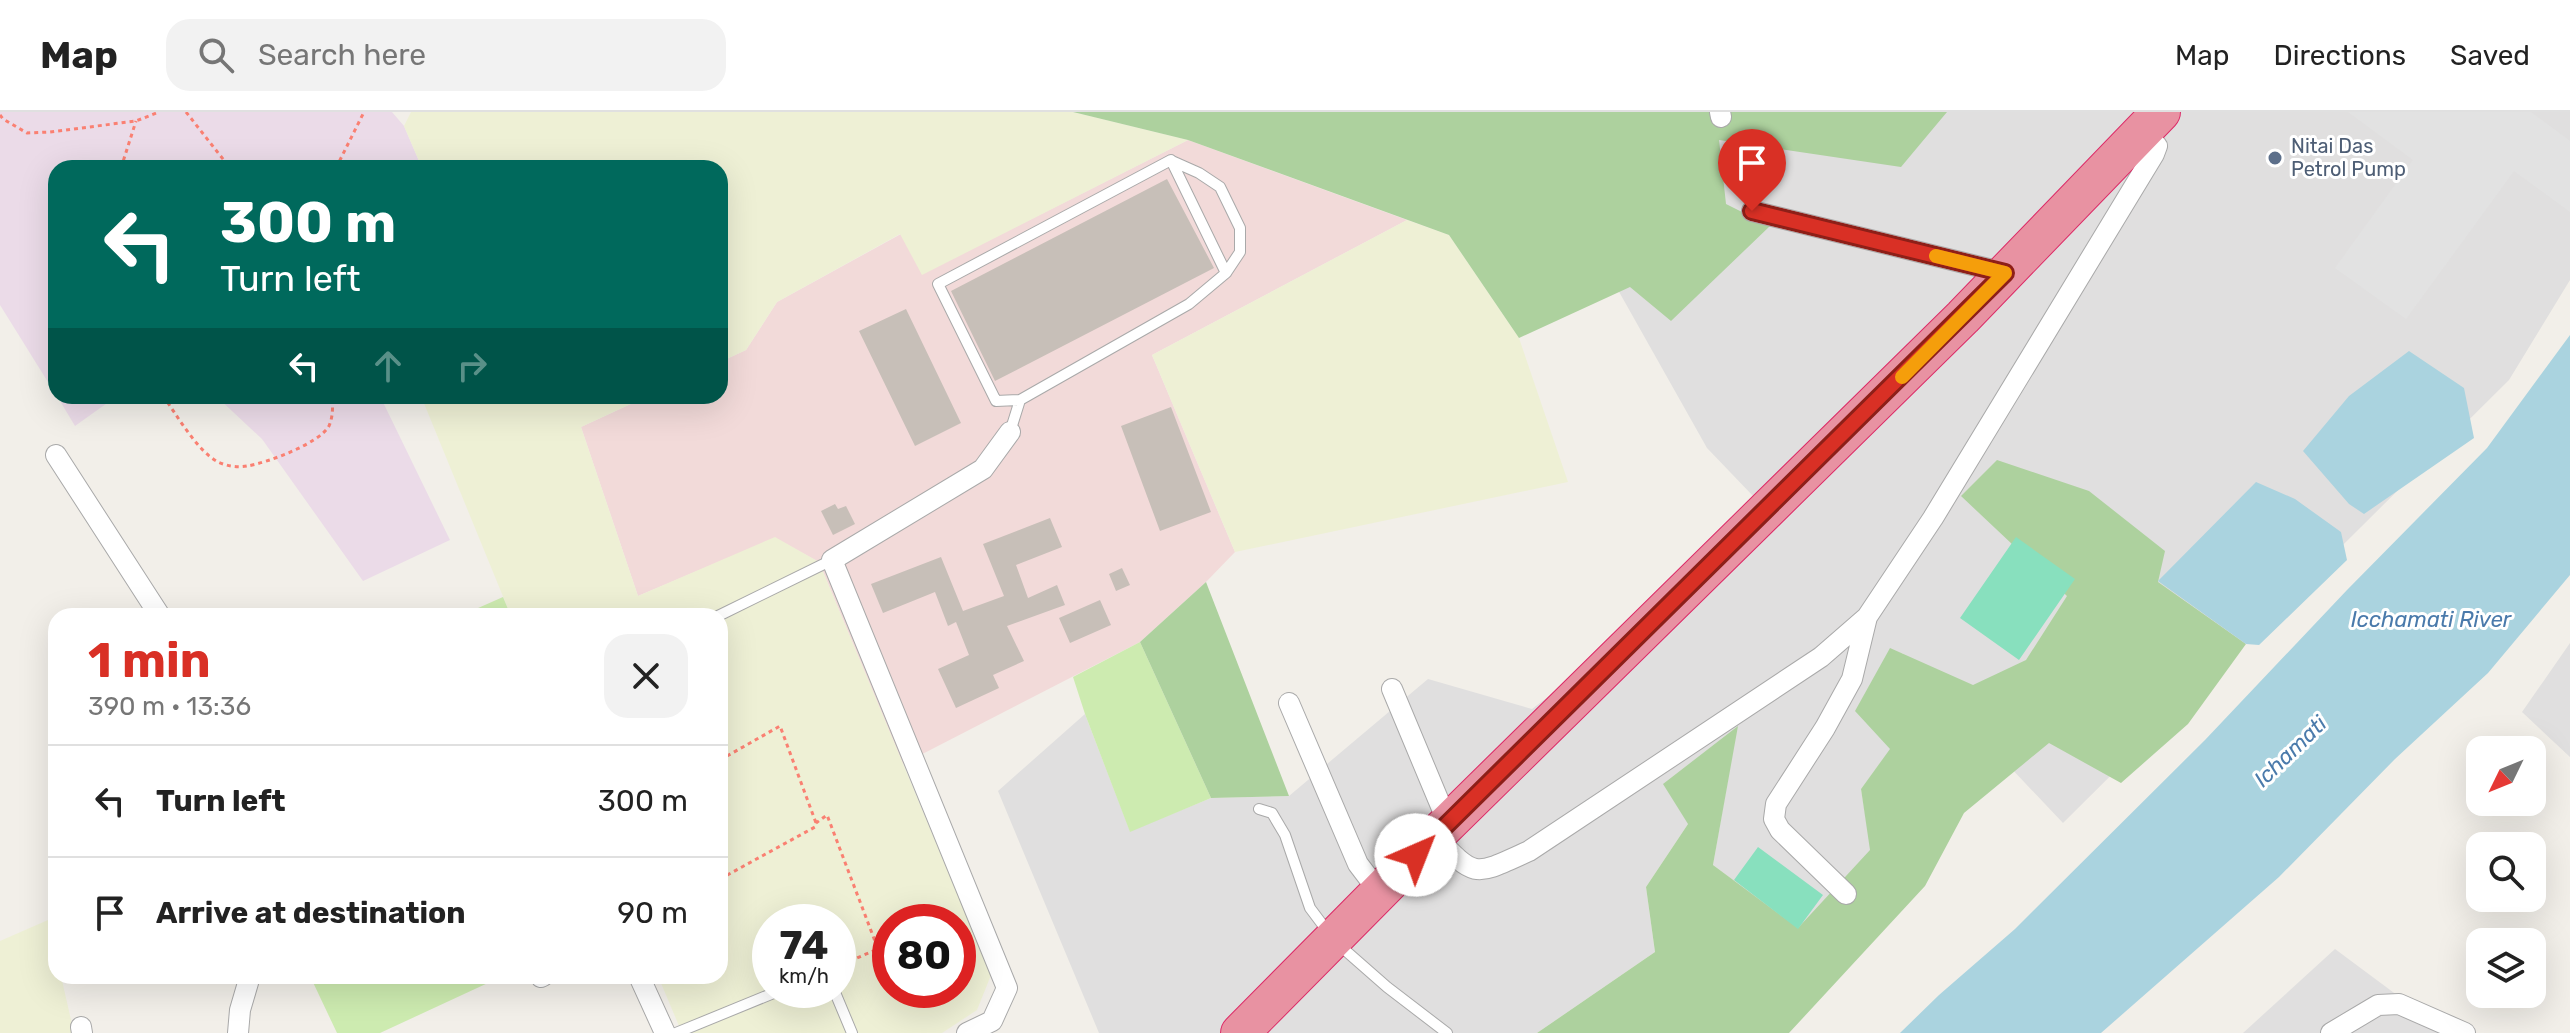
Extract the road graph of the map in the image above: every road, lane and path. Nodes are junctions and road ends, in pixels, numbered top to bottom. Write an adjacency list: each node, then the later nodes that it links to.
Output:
1 (159, 112): 5 (path)
2 (186, 112): 8 (path)
3 (364, 112): 9 (path)
4 (0, 115): 5 (path)
5 (136, 121): 7 (path)
6 (2153, 121): 13 (highway); 22 (street)
7 (124, 160)
8 (224, 160)
9 (340, 160)
10 (1171, 160): 12 (lane); 12 (lane); 14 (lane)
11 (1752, 211): 13 (street)
12 (1226, 273): 14 (lane)
13 (2005, 273): 28 (highway)
14 (1020, 400): 17 (lane)
15 (169, 404): 16 (path)
16 (333, 404)
17 (1010, 432): 19 (street)
18 (56, 455): 20 (street)
19 (832, 560): 21 (lane); 42 (street)
20 (155, 608)
21 (728, 611)
22 (1867, 617): 28 (street); 31 (street)
23 (1392, 689): 28 (street)
24 (1289, 703): 30 (street)
25 (728, 755): 27 (path)
26 (1259, 809): 32 (lane)
27 (816, 823): 29 (path); 33 (path)
28 (1441, 829): 30 (highway)
29 (728, 875)
30 (1380, 893): 32 (highway)
31 (1846, 894)
32 (1333, 940): 43 (highway); 44 (lane)
33 (856, 958)
34 (248, 984): 38 (street)
35 (643, 984): 39 (street)
36 (752, 1002): 40 (lane)
37 (842, 1008): 41 (lane)
38 (238, 1033)
39 (665, 1033)
40 (676, 1033)
41 (852, 1033)
42 (967, 1033)
43 (1240, 1033)
44 (1447, 1033)
45 (2331, 1033): 46 (street)
46 (2465, 1033)

